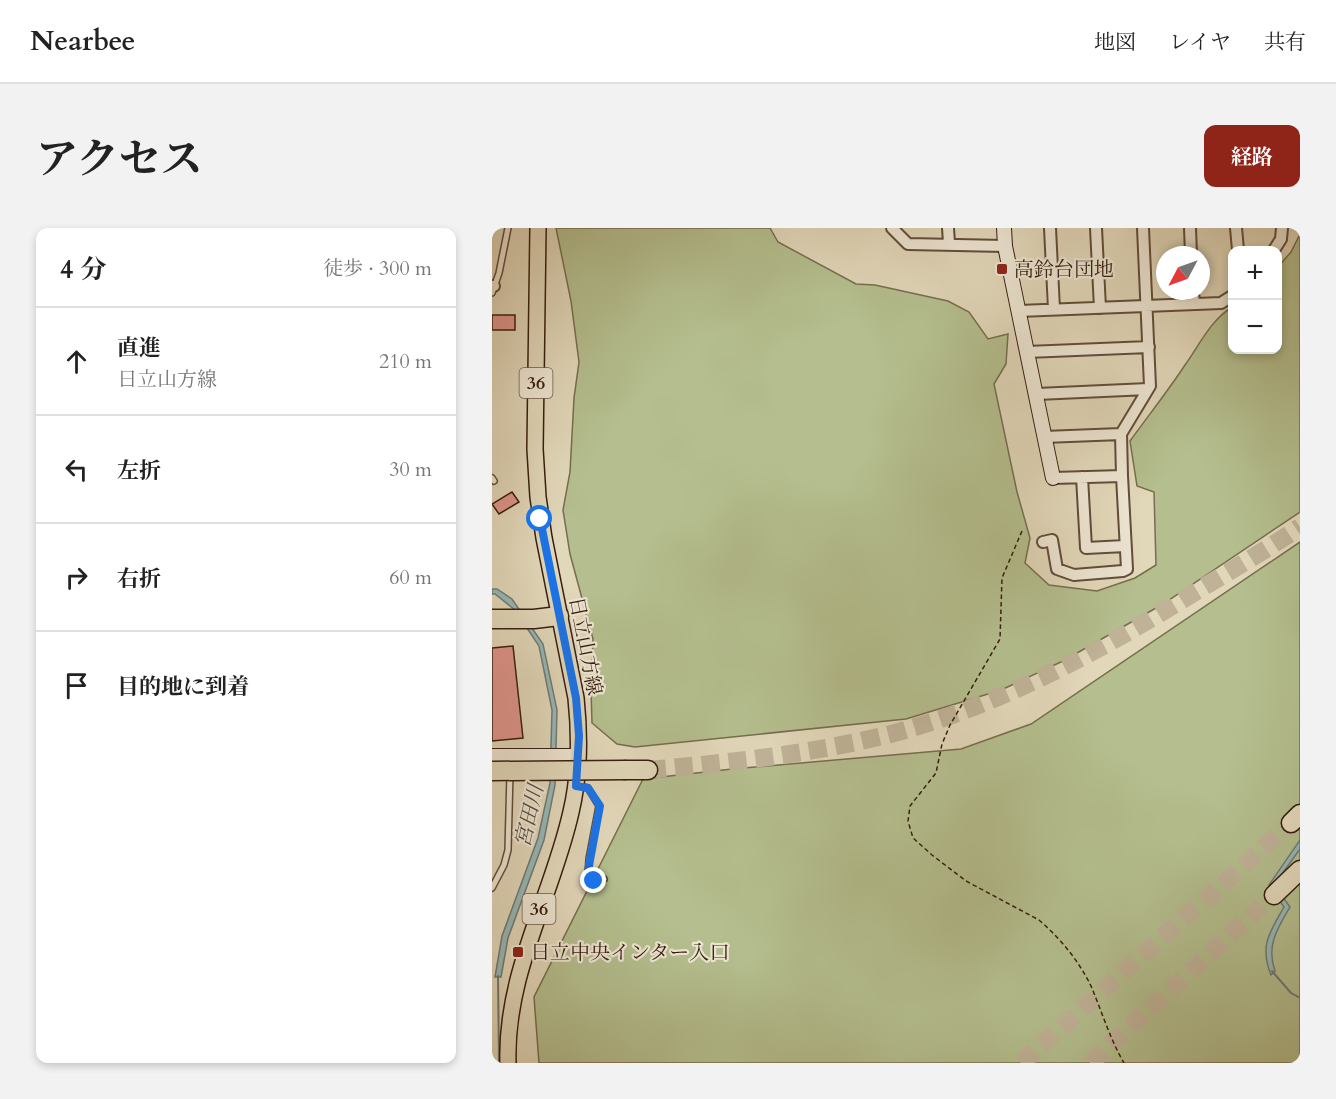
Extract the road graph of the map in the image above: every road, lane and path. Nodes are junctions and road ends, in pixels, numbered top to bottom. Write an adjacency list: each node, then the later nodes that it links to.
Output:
1 (508, 228): 17 (lane)
2 (538, 228): 37 (main road, 日立山方線 / 36)
3 (892, 228): 12 (street)
4 (948, 228): 12 (street)
5 (1004, 228): 13 (street)
6 (1050, 228): 23 (street)
7 (1096, 228): 22 (street)
8 (1143, 228): 21 (street)
9 (1190, 228): 14 (street)
10 (1236, 228): 15 (street)
11 (1282, 228): 16 (street)
12 (948, 243): 13 (street)
13 (1005, 246): 24 (street)
14 (1191, 246)
15 (1238, 246)
16 (1277, 246)
17 (493, 288)
18 (1228, 299): 20 (street)
19 (1194, 300): 20 (street)
20 (1194, 304): 21 (street)
21 (1147, 306): 22 (street); 25 (street)
22 (1100, 308): 23 (street)
23 (1054, 309): 24 (street)
24 (1019, 311): 26 (street)
25 (1149, 347): 26 (street); 27 (street)
26 (1028, 352): 28 (street)
27 (1148, 389): 28 (street); 29 (street)
28 (1037, 394): 30 (street)
29 (1121, 434): 30 (street); 31 (street)
30 (1044, 437): 33 (street)
31 (1122, 476): 32 (street); 36 (street)
32 (1082, 477): 33 (street); 36 (street)
33 (1053, 478)
34 (1022, 531): 50 (path)
35 (1043, 542): 36 (street)
36 (1125, 546)
37 (551, 617): 38 (highway); 39 (main road, 日立山方線 / 36)
38 (498, 619)
39 (571, 755): 41 (street); 44 (main road, 日立山方線 / 36)
40 (492, 756): 41 (street)
41 (510, 756): 47 (lane)
42 (648, 770): 43 (highway, bridge)
43 (492, 771)
44 (576, 786): 46 (lane); 49 (main road, 日立山方線 / 36)
45 (1300, 870): 48 (highway)
46 (604, 879)
47 (492, 888)
48 (1274, 895)
49 (508, 1063)
50 (1124, 1063)

